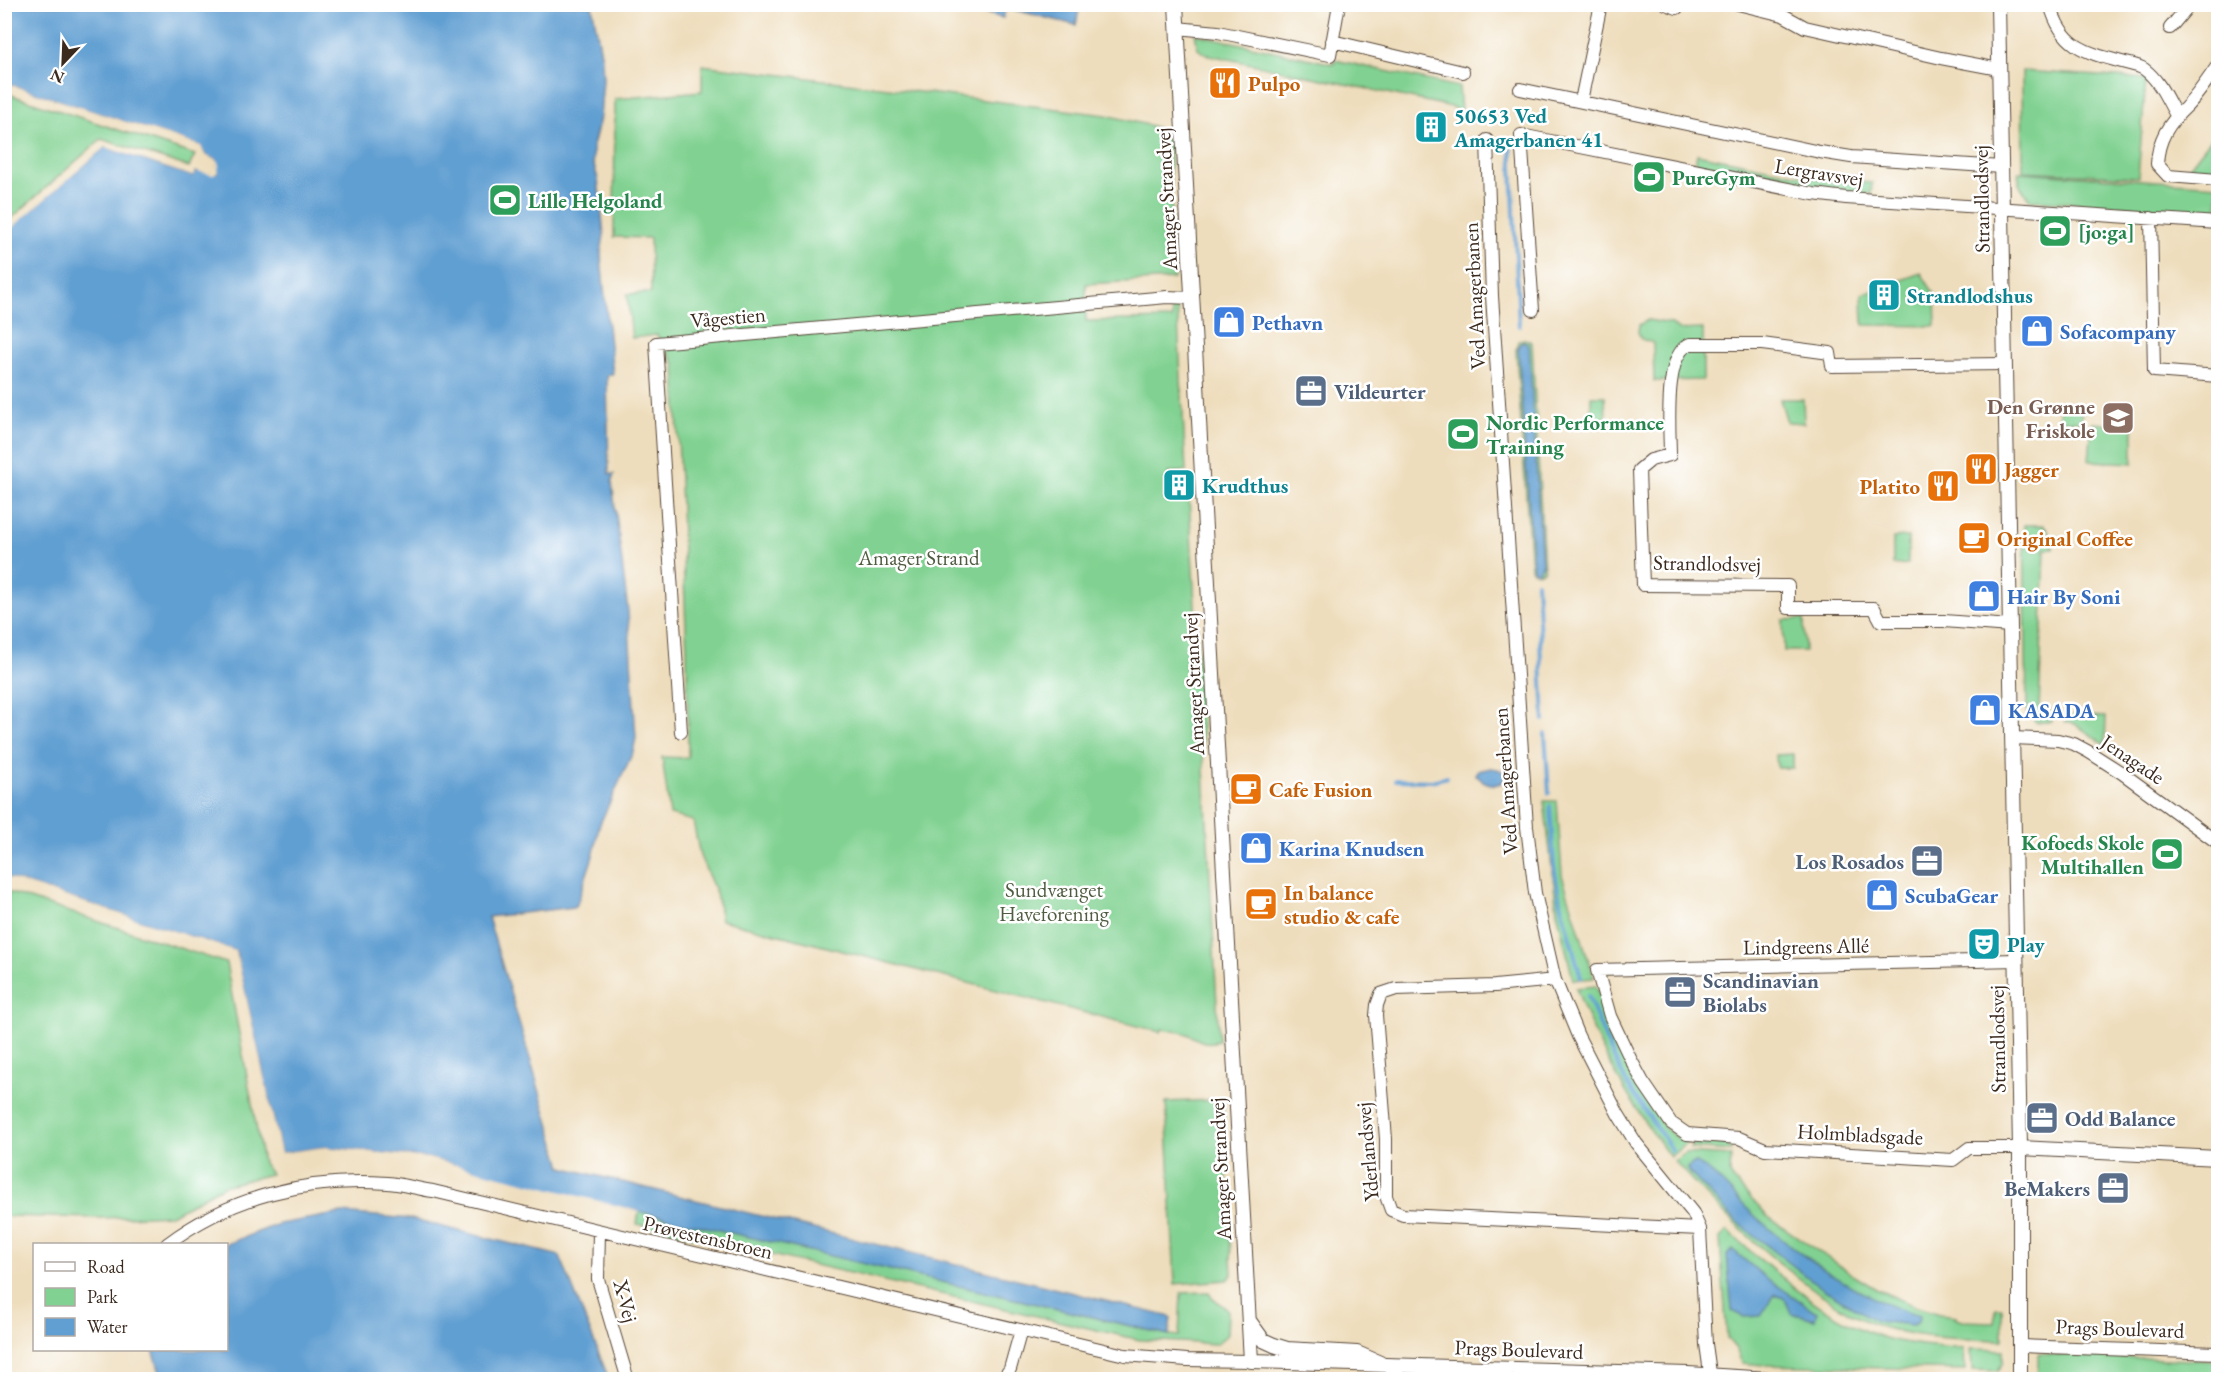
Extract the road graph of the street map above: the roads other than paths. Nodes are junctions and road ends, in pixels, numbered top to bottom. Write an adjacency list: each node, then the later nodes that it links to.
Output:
1 (1176, 4): 8 (street, Amager Strandvej)
2 (1339, 4): 10 (street)
3 (1601, 4): 15 (street)
4 (1738, 4): 12 (street)
5 (1998, 4): 12 (street, Strandlodsvej)
6 (2050, 4): 16 (street)
7 (2190, 4): 9 (street)
8 (1177, 28): 10 (street); 23 (street, Amager Strandvej)
9 (2170, 28)
10 (1332, 41): 13 (street)
11 (2218, 65): 16 (street)
12 (1999, 69): 18 (street, Strandlodsvej)
13 (1463, 72)
14 (1520, 88): 15 (street, Lergravsvej)
15 (1581, 101): 18 (street, Lergravsvej)
16 (2176, 115): 19 (street)
17 (1487, 140): 33 (street, Ved Amagerbanen)
18 (2001, 167): 20 (street, Strandlodsvej)
19 (2218, 180)
20 (2002, 207): 21 (street, Lergravsvej); 24 (street, Lergravsvej); 25 (street, Strandlodsvej)
21 (2151, 218): 22 (street, Lergravsvej); 26 (street)
22 (2218, 223)
23 (1192, 298): 28 (street, Vågestien); 39 (street, Amager Strandvej)
24 (1533, 310)
25 (2005, 364): 27 (street, Strandlodsvej); 27 (street, Strandlodsvej)
26 (2218, 376)
27 (2010, 626): 29 (street, Strandlodsvej)
28 (681, 732)
29 (2013, 738): 30 (street, Jenagade); 31 (street, Strandlodsvej)
30 (2218, 843)
31 (2017, 960): 32 (street, Lindgreens Allé); 34 (street, Strandlodsvej)
32 (1597, 970): 34 (street, Holmbladsgade)
33 (1556, 980): 36 (street, Ved Amagerbanen); 36 (street, Yderlandsvej)
34 (2020, 1148): 35 (street, Holmbladsgade); 41 (street, Strandlodsvej)
35 (2218, 1158)
36 (1700, 1229): 45 (street, Ved Amagerbanen)
37 (599, 1232): 38 (street, Prøvestensbroen); 40 (street, Prøvestensbroen); 46 (street, X-Vej)
38 (170, 1243)
39 (1249, 1319): 43 (street, Amager Strandvej); 44 (street)
40 (1021, 1330): 43 (street, Prøvestensbroen); 47 (street)
41 (2021, 1346): 42 (street, Prags Boulevard); 49 (street, Strandlodsvej)
42 (2218, 1353)
43 (1251, 1361): 44 (street, Prags Boulevard)
44 (1384, 1365): 45 (street, Prags Boulevard)
45 (1710, 1378): 48 (street, Prags Boulevard)
46 (627, 1380)
47 (1002, 1380)
48 (1786, 1380)
49 (2020, 1380)

